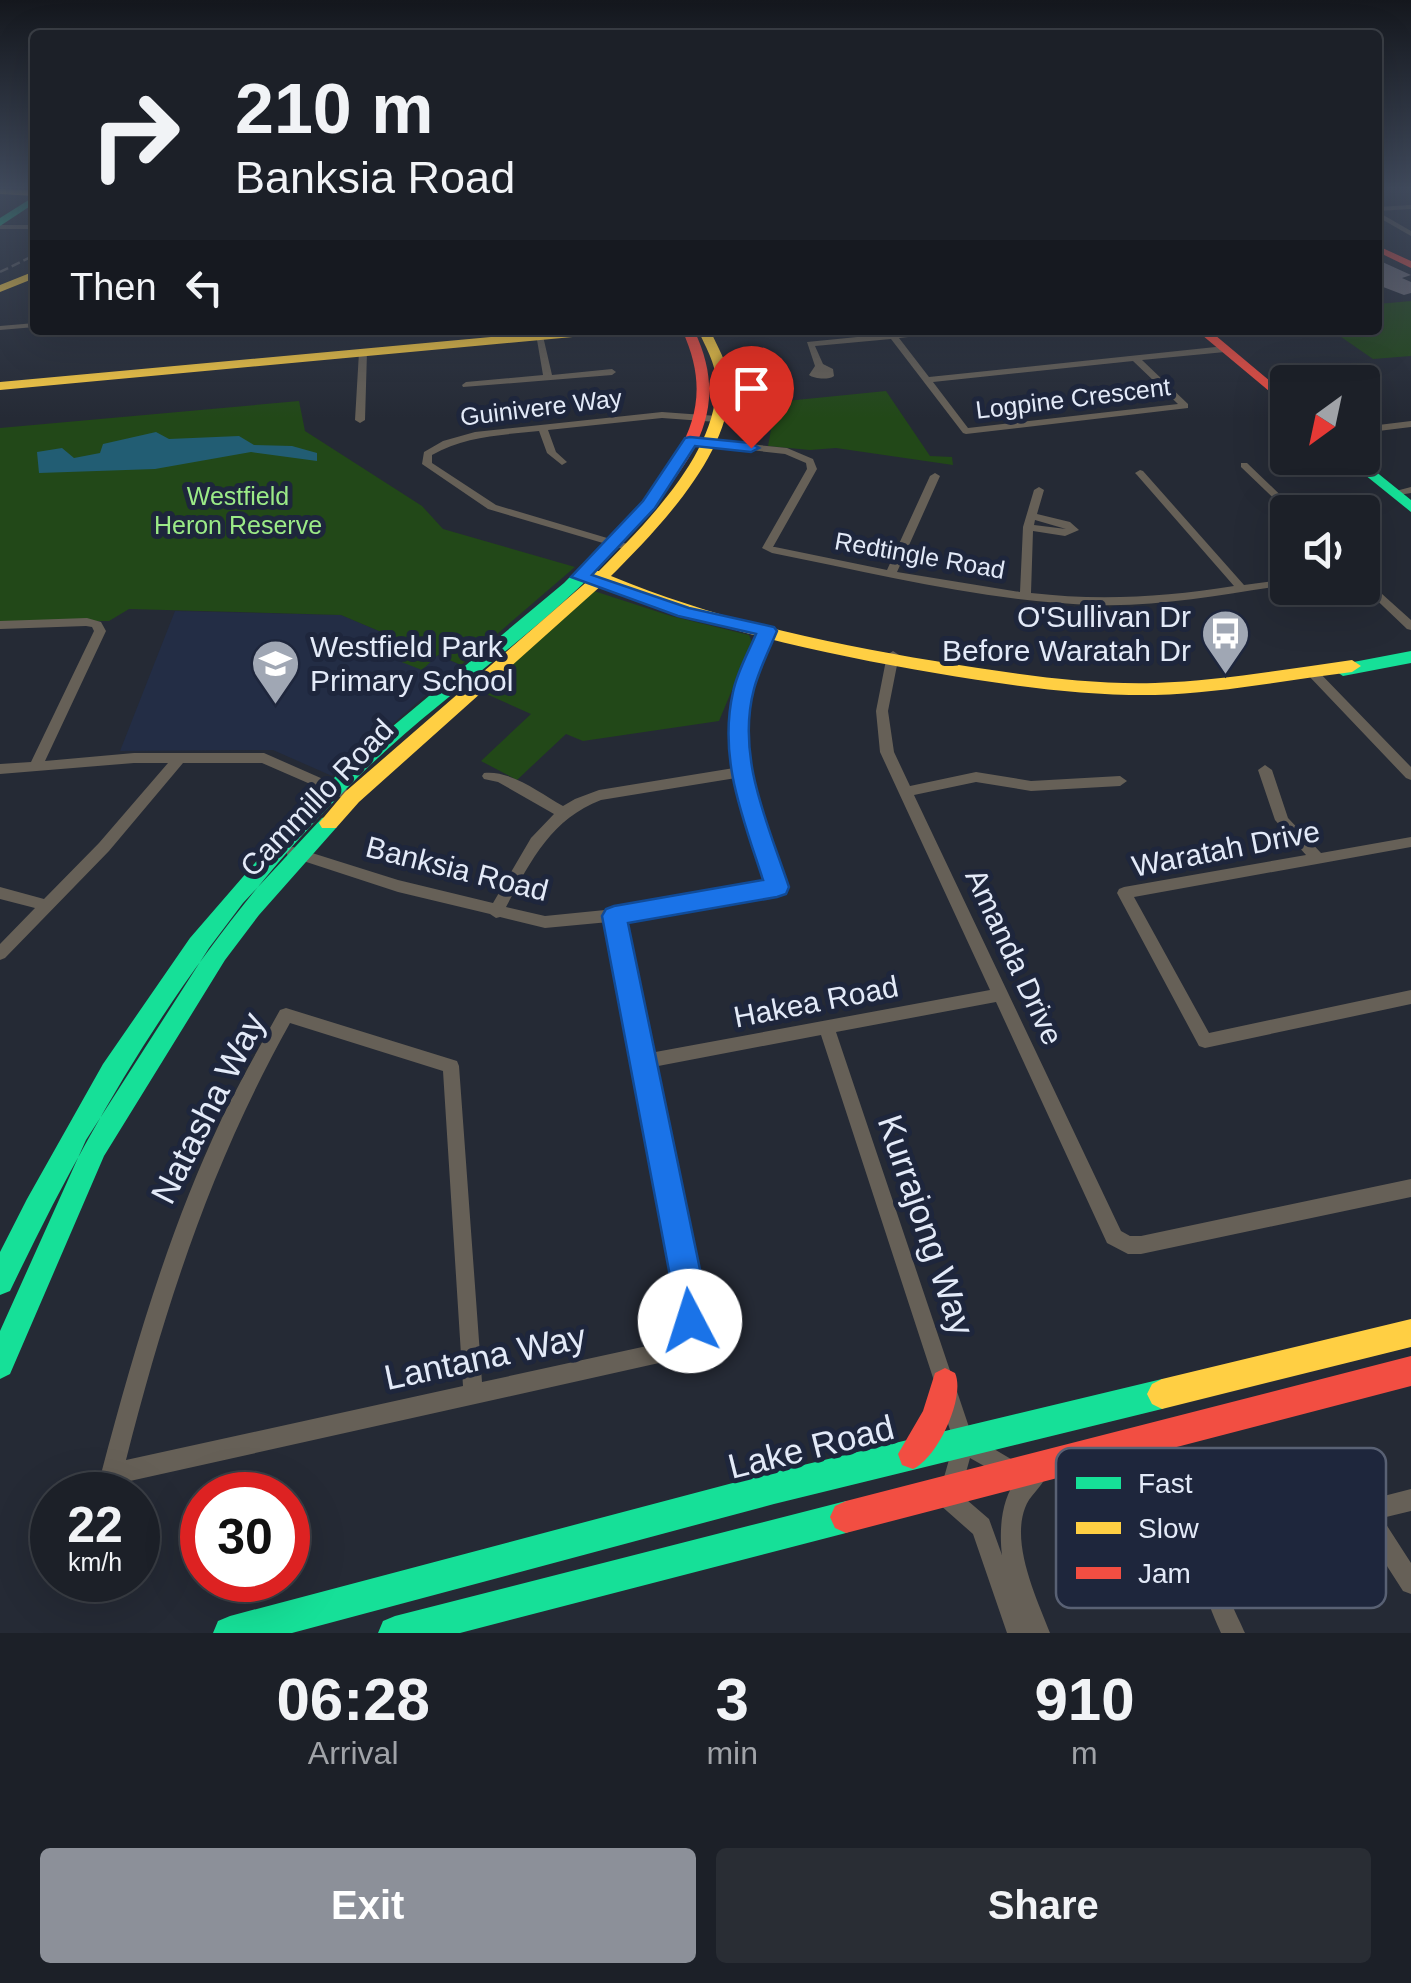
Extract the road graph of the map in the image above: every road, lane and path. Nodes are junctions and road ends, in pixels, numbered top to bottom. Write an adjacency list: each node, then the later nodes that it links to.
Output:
1 (30, 278): 2 (main road)
2 (0, 291)
3 (30, 325): 4 (street)
4 (0, 328)
5 (549, 335): 11 (main road)
6 (690, 335): 24 (main road, Cammillo Road)
7 (706, 335): 24 (main road, Cammillo Road)
8 (838, 335): 13 (street)
9 (903, 335): 12 (street)
10 (1208, 335): 14 (main road)
11 (538, 336): 15 (main road); 19 (street)
12 (893, 336): 13 (street); 20 (street)
13 (842, 341): 17 (street)
14 (1225, 350): 16 (street); 23 (main road)
15 (362, 352): 22 (main road); 25 (street)
16 (1136, 359): 20 (street); 20 (street, Logpine Crescent)
17 (819, 366)
18 (612, 372): 19 (street)
19 (548, 377): 21 (street)
20 (926, 380)
21 (466, 385)
22 (0, 386)
23 (1270, 388)
24 (710, 418): 27 (street, Guinivere Way); 29 (main road, Cammillo Road)
25 (360, 420)
26 (1411, 424): 28 (street)
27 (543, 428): 30 (street); 39 (street, Guinivere Way)
28 (1380, 428)
29 (698, 442): 39 (main road, Cammillo Road); 40 (street, Redtingle Road)
30 (562, 462)
31 (1244, 465): 37 (street)
32 (1140, 473): 43 (street)
33 (1376, 475): 36 (main road)
34 (935, 476): 40 (street)
35 (1038, 490): 44 (street)
36 (1402, 492): 38 (main road)
37 (1276, 495)
38 (1411, 508)
39 (622, 546): 41 (main road, Cammillo Road)
40 (890, 572): 44 (street, Redtingle Road)
41 (590, 577): 48 (main road); 61 (main road, Cammillo Road)
42 (1270, 584): 43 (street, Redtingle Road)
43 (1240, 588): 44 (street, Redtingle Road)
44 (1025, 596)
45 (1380, 597): 47 (street)
46 (0, 626): 53 (street)
47 (1411, 626)
48 (767, 631): 50 (main road); 57 (street, Banksia Road)
49 (1411, 657): 51 (main road)
50 (897, 659): 51 (main road); 60 (street, Amanda Drive)
51 (1312, 673): 55 (street)
52 (179, 758): 53 (street); 61 (street); 67 (street)
53 (36, 766): 54 (street)
54 (0, 769)
55 (1408, 769)
56 (1265, 770): 65 (street)
57 (741, 772): 62 (street); 69 (street, Banksia Road)
58 (488, 776): 62 (street)
59 (1120, 781): 60 (street)
60 (904, 792): 71 (street, Amanda Drive)
61 (343, 793): 64 (main road, Cammillo Road)
62 (562, 812): 68 (street)
63 (1411, 842): 65 (street, Waratah Drive)
64 (288, 850): 68 (street, Banksia Road); 76 (main road, Cammillo Road); 77 (main road, Cammillo Road)
65 (1318, 860): 72 (street, Waratah Drive)
66 (0, 893): 67 (street)
67 (47, 906): 70 (street)
68 (496, 912): 69 (street, Banksia Road)
69 (614, 916): 74 (street, Lantana Way)
70 (0, 954)
71 (998, 994): 73 (street, Hakea Road); 75 (street, Amanda Drive)
72 (1411, 997)
73 (827, 1030): 74 (street, Hakea Road); 82 (street, Kurrajong Way)
74 (644, 1061): 83 (street, Lantana Way)
75 (1411, 1188)
76 (8, 1249): 77 (street); 78 (main road, Cammillo Road)
77 (48, 1252): 80 (main road, Cammillo Road)
78 (0, 1281)
79 (1411, 1333): 84 (main road, Lake Road)
80 (0, 1364)
81 (1411, 1371): 85 (main road)
82 (945, 1383): 84 (street, Kurrajong Way); 86 (main road)
83 (472, 1392): 89 (street, Natasha Way); 90 (street, Lantana Way)
84 (964, 1442): 86 (main road, Lake Road); 91 (street); 92 (street)
85 (1116, 1448)
86 (913, 1454): 98 (main road, Lake Road)
87 (1056, 1464): 88 (main road)
88 (1043, 1467): 91 (main road); 101 (street)
89 (113, 1472)
90 (121, 1472)
91 (1018, 1474): 92 (main road)
92 (945, 1490): 99 (main road); 100 (street)
93 (1411, 1500): 94 (street)
94 (1386, 1507)
95 (1386, 1545): 96 (street)
96 (1411, 1584)
97 (1223, 1608): 102 (street)
98 (230, 1633)
99 (395, 1633)
100 (1019, 1633)
101 (1038, 1633)
102 (1233, 1633)

